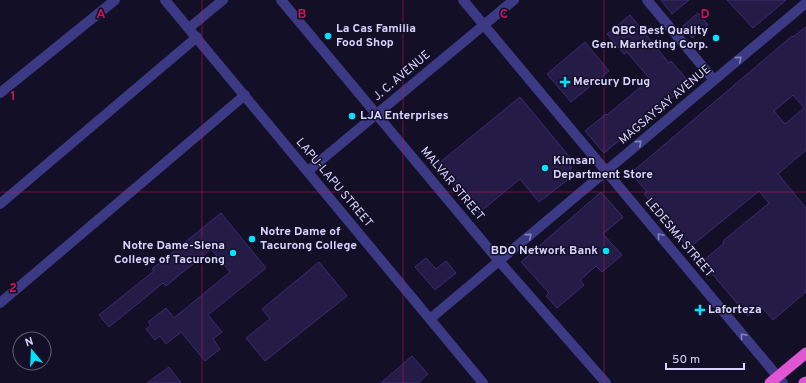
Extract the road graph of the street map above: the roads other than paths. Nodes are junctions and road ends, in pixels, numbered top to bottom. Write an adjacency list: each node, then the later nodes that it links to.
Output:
1 (116, 0): 13 (street)
2 (165, 0): 10 (street, LAPU-LAPU STREET)
3 (223, 0): 10 (street)
4 (281, 0): 15 (street, MALVAR STREET)
5 (463, 0): 9 (street, LEDESMA STREET)
6 (514, 0): 9 (street, J. C. AVENUE)
7 (647, 0): 12 (street)
8 (806, 3): 12 (street, MAGSAYSAY AVENUE, one-way to 8)
9 (484, 25): 15 (street, J. C. AVENUE); 17 (street, LEDESMA STREET)
10 (189, 28): 11 (street, LAPU-LAPU STREET)
11 (197, 37): 14 (street, LAPU-LAPU STREET); 18 (street)
12 (714, 80): 17 (street, MAGSAYSAY AVENUE, one-way to 12)
13 (0, 93)
14 (245, 95): 16 (street, LAPU-LAPU STREET); 20 (street)
15 (376, 114): 16 (street, J. C. AVENUE); 19 (street, MALVAR STREET)
16 (308, 171): 21 (street, LAPU-LAPU STREET)
17 (606, 171): 19 (street, MAGSAYSAY AVENUE, one-way to 17); 23 (street, LEDESMA STREET, one-way to 17)
18 (0, 204)
19 (499, 261): 21 (street, MAGSAYSAY AVENUE); 25 (street, MALVAR STREET)
20 (0, 302)
21 (430, 319): 24 (street, LAPU-LAPU STREET)
22 (806, 353): 23 (highway)
23 (777, 381)
24 (483, 383)
25 (606, 383)

